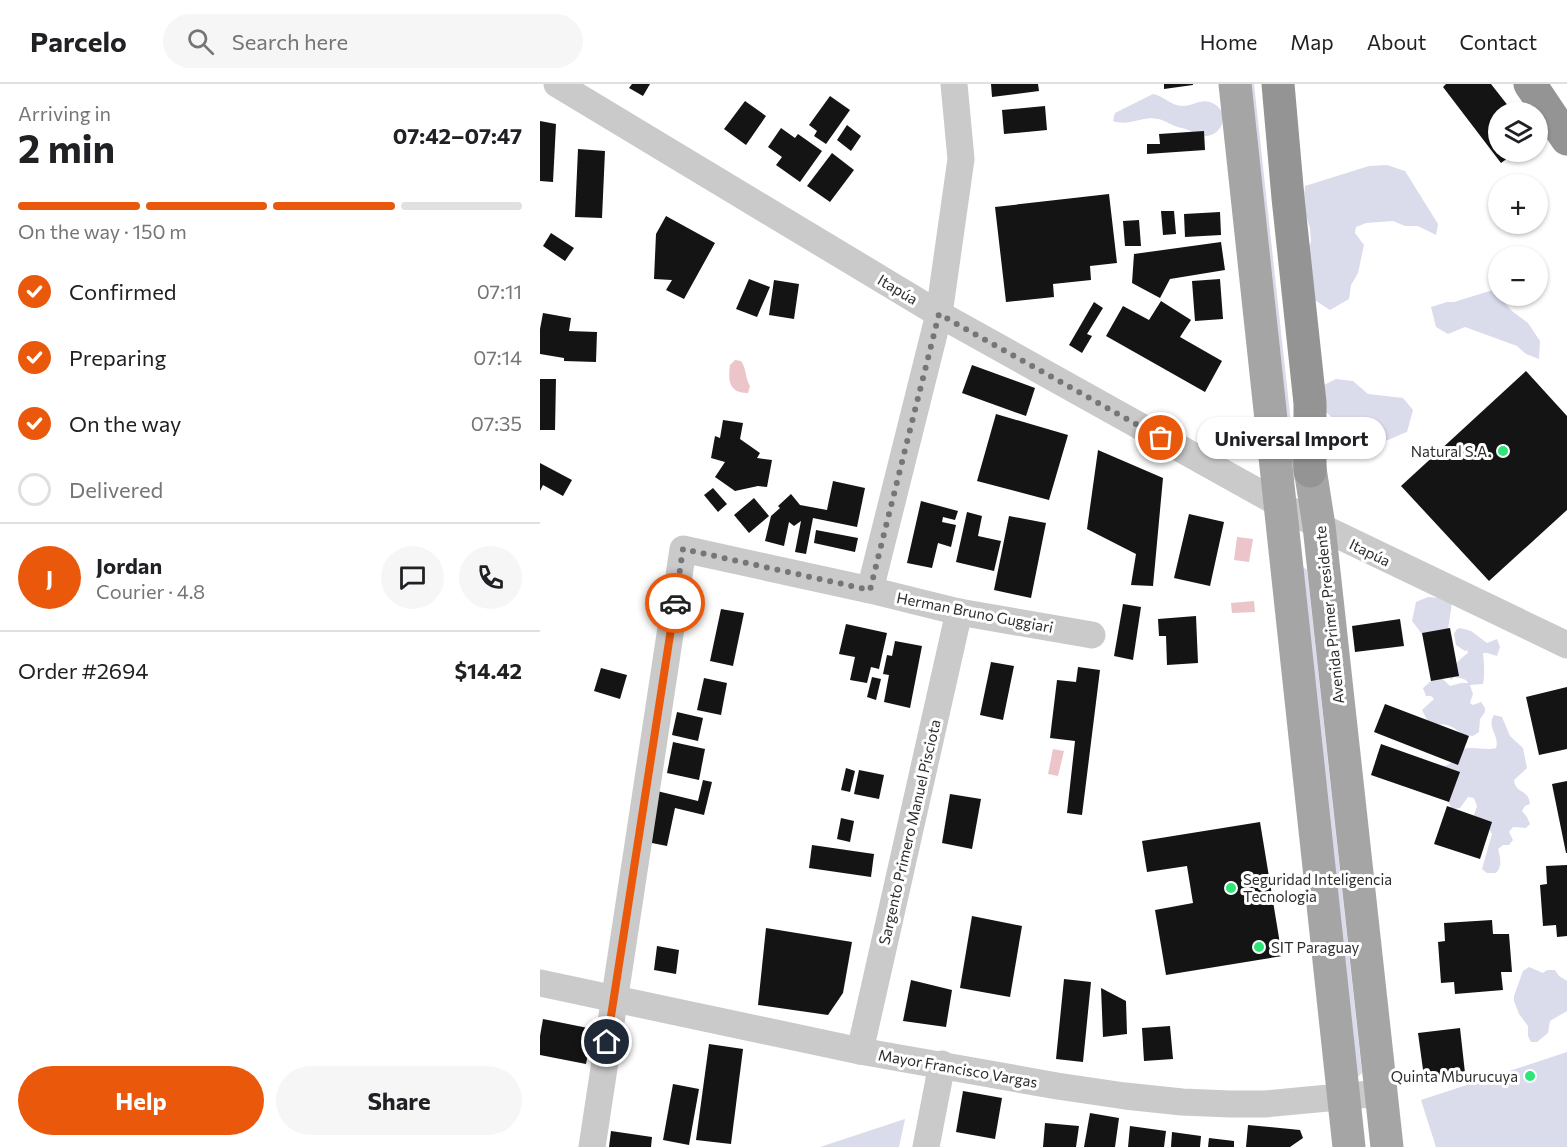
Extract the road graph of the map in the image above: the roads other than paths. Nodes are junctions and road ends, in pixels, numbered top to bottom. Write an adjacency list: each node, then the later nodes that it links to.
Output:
1 (557, 84): 9 (street, Itapúa)
2 (954, 84): 9 (street)
3 (1236, 84): 11 (main road)
4 (1264, 84): 10 (main road, Avenida Primer Presidente)
5 (1278, 84): 10 (highway)
6 (1531, 84): 7 (highway); 8 (highway)
7 (1567, 129)
8 (1567, 139)
9 (939, 314): 11 (street, Itapúa); 13 (street)
10 (1310, 471): 12 (main road, Avenida Primer Presidente)
11 (1281, 506): 12 (street, Itapúa); 22 (main road)
12 (1319, 526): 16 (street, Itapúa); 21 (main road, Avenida Primer Presidente)
13 (870, 590): 14 (street, Herman Bruno Guggiari); 18 (street, Herman Bruno Guggiari)
14 (959, 612): 15 (street, Herman Bruno Guggiari); 19 (street, Sargento Primero Manuel Pisciota)
15 (1092, 635)
16 (1567, 645)
17 (540, 983): 18 (street, Mayor Francisco Vargas)
18 (613, 1000): 19 (street, Mayor Francisco Vargas); 24 (street)
19 (860, 1051): 20 (street, Mayor Francisco Vargas)
20 (942, 1064): 22 (street, Mayor Francisco Vargas); 25 (street)
21 (1381, 1094): 22 (street, Mayor Francisco Vargas); 26 (main road, Avenida Primer Presidente)
22 (1343, 1097): 23 (main road)
23 (1344, 1144)
24 (592, 1147)
25 (926, 1147)
26 (1387, 1147)

